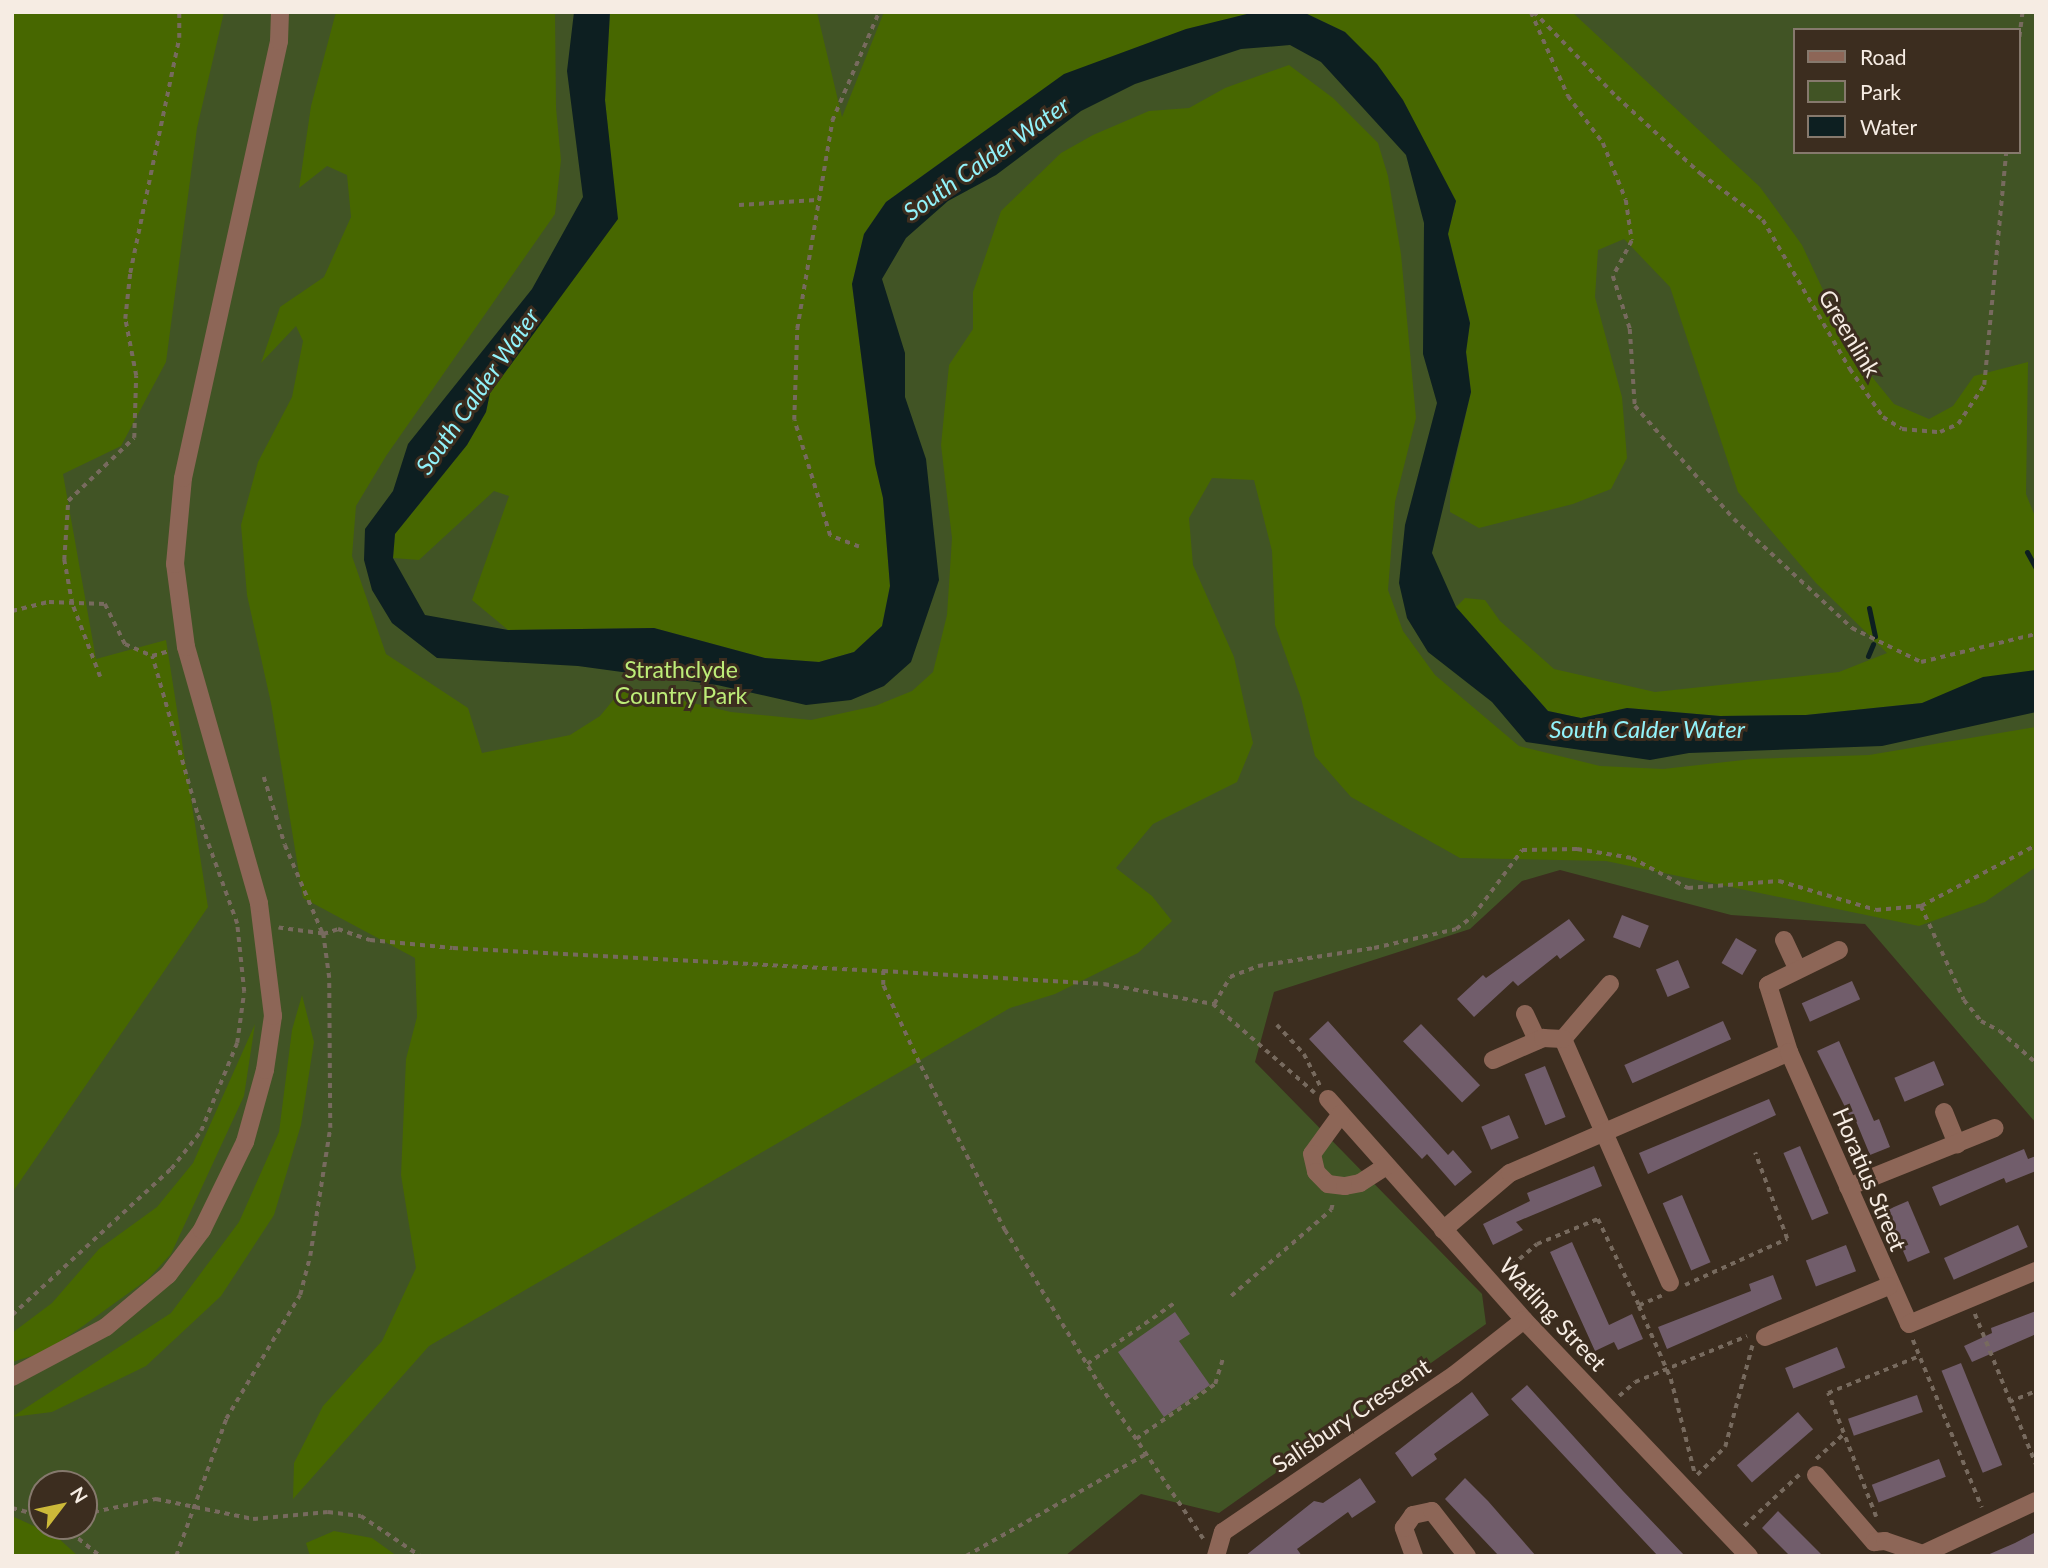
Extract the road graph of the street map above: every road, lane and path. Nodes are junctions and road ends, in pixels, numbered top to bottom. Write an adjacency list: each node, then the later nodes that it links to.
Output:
1 (179, 12): 11 (path)
2 (280, 12): 14 (street)
3 (878, 12): 8 (path)
4 (1533, 12): 7 (path, Greenlink); 13 (path)
5 (2022, 12): 6 (path)
6 (2020, 30)
7 (2006, 154)
8 (816, 200): 9 (path); 10 (path)
9 (739, 205)
10 (859, 547)
11 (72, 604): 12 (path); 15 (path); 16 (path)
12 (12, 611)
13 (2036, 634)
14 (186, 647): 15 (path); 20 (street)
15 (152, 656): 54 (path)
16 (100, 677)
17 (264, 777): 21 (path)
18 (2036, 845): 19 (path)
19 (1921, 906): 27 (path); 34 (path)
20 (262, 930): 21 (path); 62 (street)
21 (323, 934): 25 (path); 74 (path)
22 (1784, 940): 24 (street)
23 (1839, 950): 24 (street, Horatius Street)
24 (1797, 968): 32 (street, Horatius Street)
25 (883, 971): 27 (path); 60 (path)
26 (1610, 984): 30 (street)
27 (1213, 1004): 37 (path)
28 (1525, 1014): 31 (street)
29 (1277, 1025): 35 (path)
30 (1563, 1039): 31 (street); 39 (street)
31 (1537, 1040): 33 (street)
32 (1789, 1052): 39 (street); 44 (street, Horatius Street)
33 (1493, 1060)
34 (2036, 1063)
35 (1328, 1099): 37 (street, Watling Street)
36 (1944, 1112): 40 (street)
37 (1341, 1114): 42 (street, Watling Street); 43 (street)
38 (1995, 1128): 40 (street)
39 (1607, 1133): 45 (street); 48 (street)
40 (1957, 1144): 44 (street)
41 (1755, 1153): 53 (path)
42 (1386, 1166): 43 (street); 45 (street, Watling Street)
43 (1336, 1185): 50 (path)
44 (1848, 1187): 49 (street, Horatius Street)
45 (1443, 1230): 55 (street, Watling Street)
46 (2036, 1271): 51 (street)
47 (1504, 1272): 53 (path)
48 (1670, 1283)
49 (1889, 1286): 56 (street, Horatius Street); 57 (street)
50 (1231, 1296)
51 (1969, 1300): 56 (street); 64 (path)
52 (1175, 1302): 60 (path)
53 (1639, 1306): 61 (path)
54 (12, 1315)
55 (1524, 1320): 65 (street, Watling Street); 82 (street, Salisbury Crescent)
56 (1909, 1324): 58 (path)
57 (1765, 1337)
58 (1917, 1357): 66 (path); 77 (path)
59 (1223, 1358): 67 (path)
60 (1087, 1364): 67 (path)
61 (1667, 1369): 65 (path); 70 (path); 70 (path)
62 (12, 1377)
63 (2036, 1391): 64 (path)
64 (2009, 1402): 69 (path)
65 (1607, 1407): 81 (street, Watling Street)
66 (1844, 1434): 78 (path); 80 (path)
67 (1136, 1439): 68 (path)
68 (1146, 1454): 82 (path); 87 (path)
69 (2036, 1464)
70 (1696, 1474): 72 (path)
71 (1816, 1475): 80 (street)
72 (1703, 1483)
73 (2036, 1501): 77 (street)
74 (192, 1504): 75 (path); 85 (path); 86 (path)
75 (98, 1511)
76 (1734, 1520): 78 (path)
77 (1989, 1522): 83 (street)
78 (1741, 1529): 81 (path)
79 (80, 1540): 84 (path)
80 (1885, 1541): 83 (street)
81 (1750, 1547)
82 (1211, 1550)
83 (1924, 1555)
84 (100, 1556)
85 (176, 1556)
86 (420, 1556)
87 (966, 1556)
88 (1414, 1556): 89 (street)
89 (1467, 1556)

